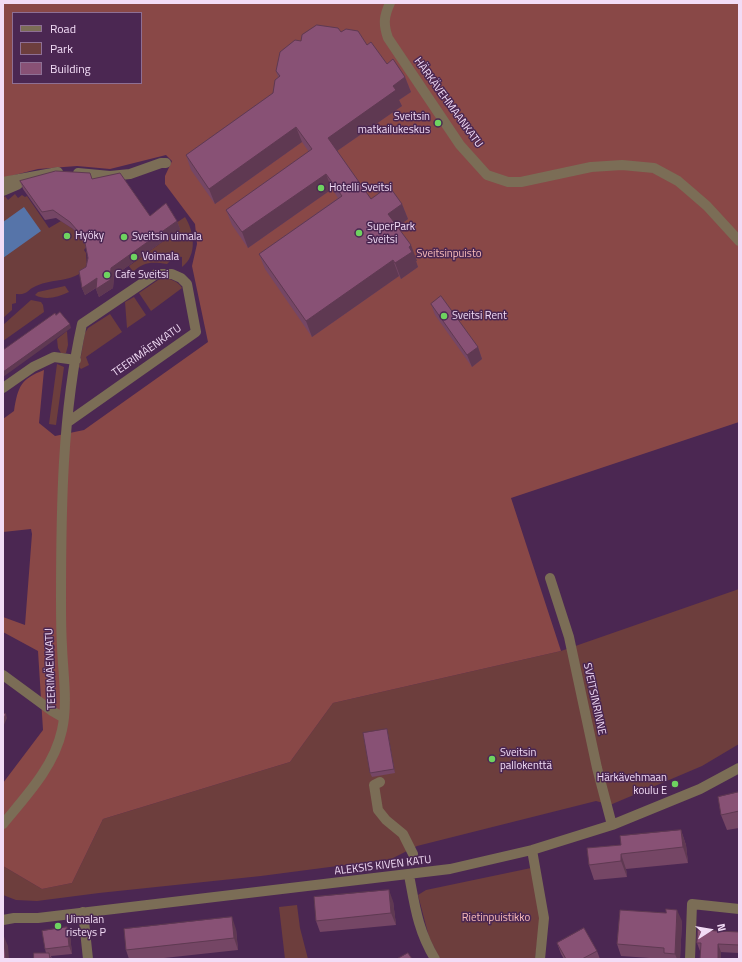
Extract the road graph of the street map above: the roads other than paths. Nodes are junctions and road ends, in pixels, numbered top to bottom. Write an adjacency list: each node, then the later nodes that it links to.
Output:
1 (390, 3): 6 (street, HÄRKÄVEHMAANKATU)
2 (166, 163): 3 (street)
3 (26, 177): 4 (street); 5 (street)
4 (3, 182)
5 (3, 191)
6 (739, 241)
7 (76, 360): 8 (street); 9 (street, TEERIMÄENKATU); 9 (street, TEERIMÄENKATU)
8 (3, 388)
9 (68, 422): 12 (street, TEERIMÄENKATU)
10 (550, 578): 16 (street, SVEITSINRINNE)
11 (3, 675): 12 (street)
12 (64, 718): 15 (street, TEERIMÄENKATU)
13 (739, 768): 16 (street, ALEKSIS KIVEN KATU)
14 (380, 782): 18 (street)
15 (3, 824)
16 (612, 825): 17 (street, ALEKSIS KIVEN KATU)
17 (532, 850): 19 (street, ALEKSIS KIVEN KATU); 27 (street)
18 (413, 854)
19 (409, 875): 22 (street, ALEKSIS KIVEN KATU); 26 (street)
20 (739, 909): 28 (street)
21 (3, 912): 23 (street, ALEKSIS KIVEN KATU)
22 (83, 912): 23 (street, ALEKSIS KIVEN KATU); 25 (street)
23 (14, 918): 24 (street, ALEKSIS KIVEN KATU)
24 (3, 920)
25 (88, 959)
26 (435, 959)
27 (540, 959)
28 (690, 959)

